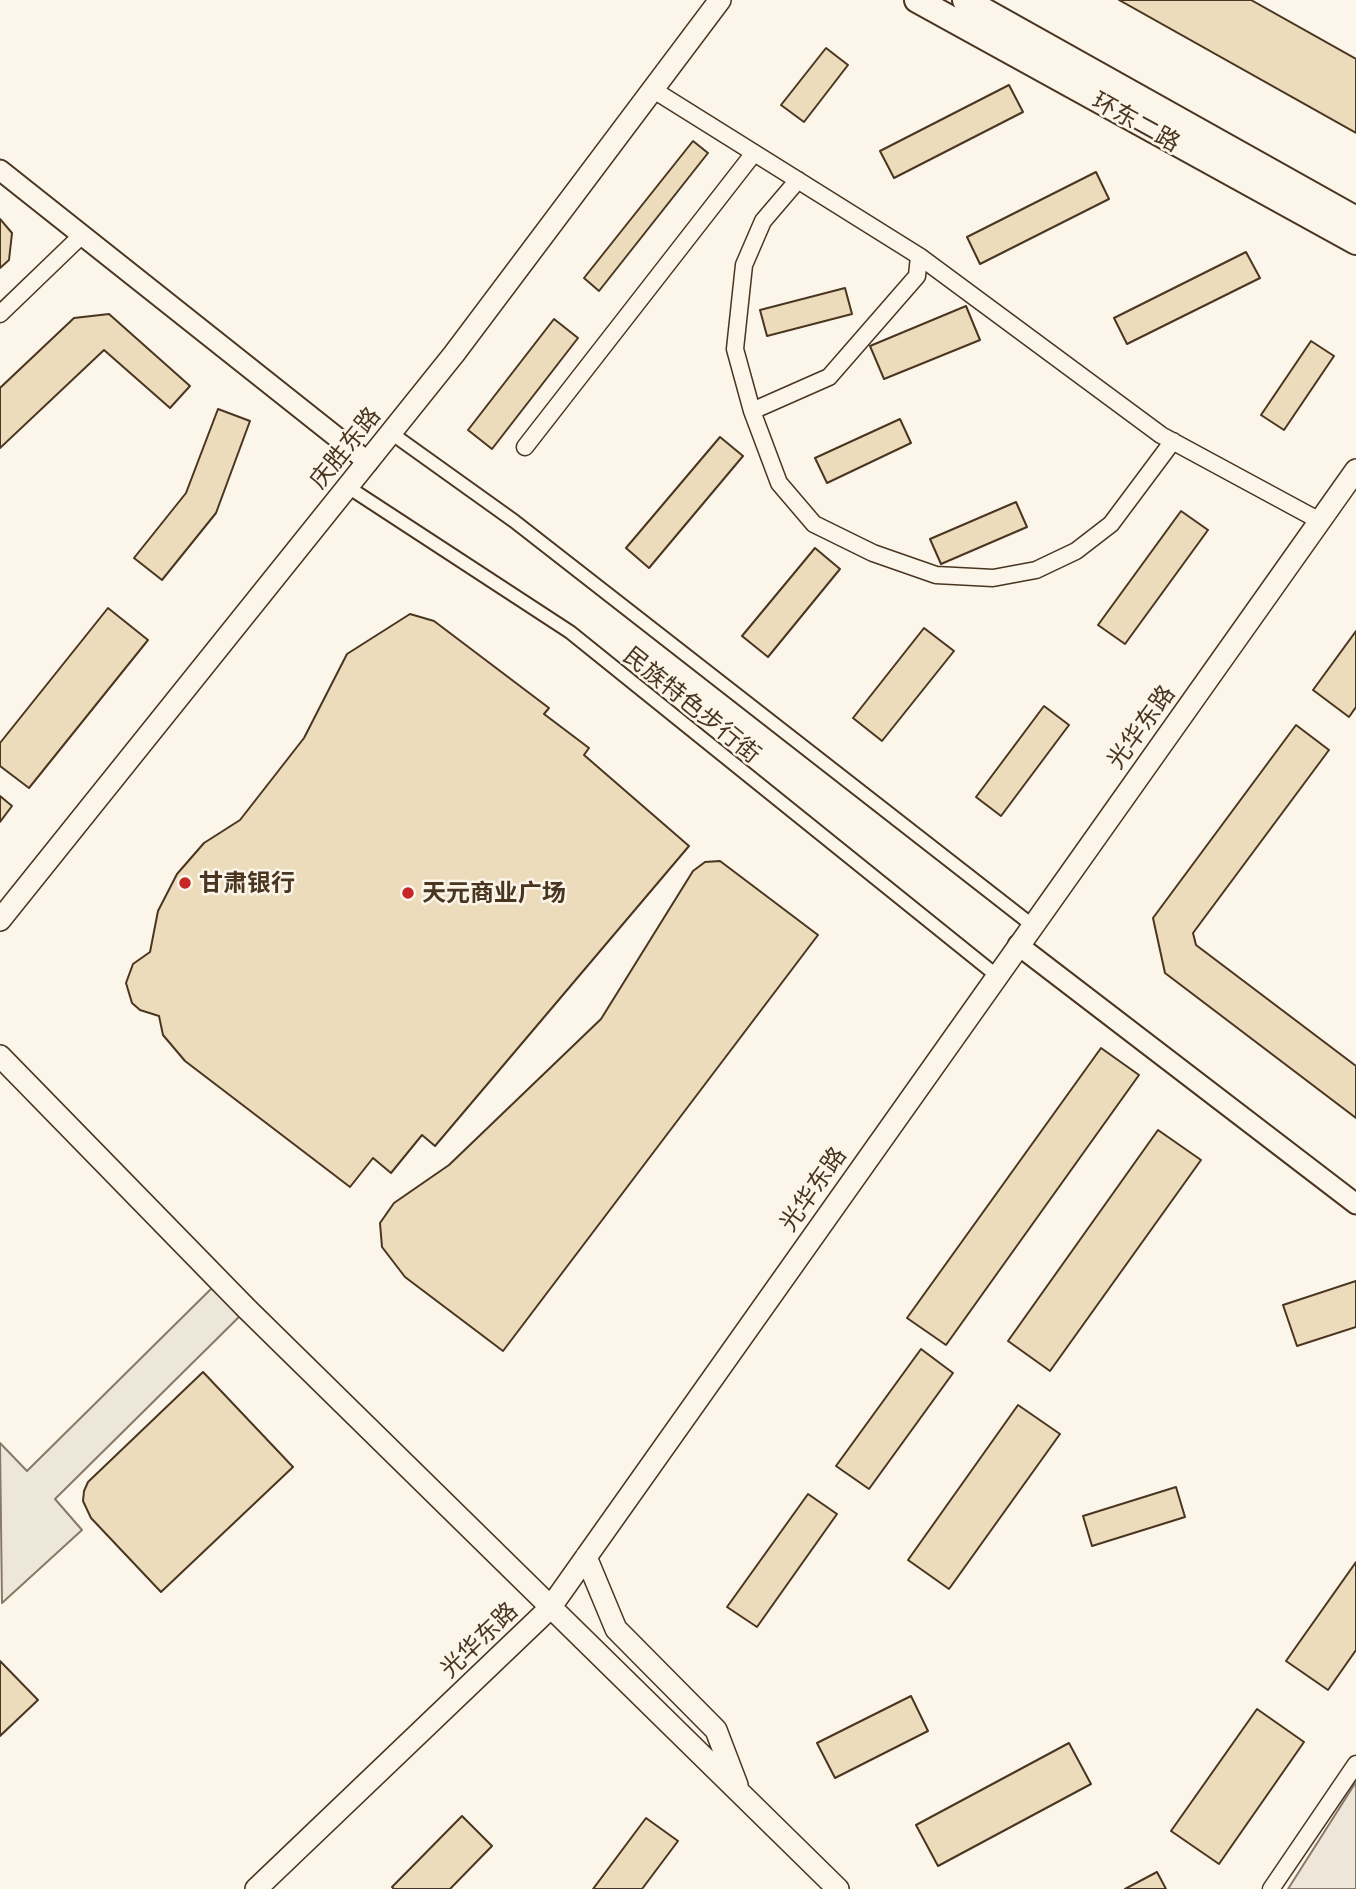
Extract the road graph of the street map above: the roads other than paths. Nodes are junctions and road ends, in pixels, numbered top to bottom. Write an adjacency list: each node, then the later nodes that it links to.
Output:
1 (720, 0): 4 (main road, 庆胜东路)
2 (917, 0): 10 (main road, 环东二路)
3 (965, 0): 8 (main road, 环东二路)
4 (652, 89): 5 (street); 14 (main road, 庆胜东路)
5 (754, 152): 7 (street); 16 (street)
6 (0, 170): 9 (street)
7 (798, 180): 11 (street); 13 (street)
8 (1356, 219)
9 (82, 235): 12 (street); 17 (street)
10 (1356, 242)
11 (919, 256): 13 (street); 15 (street)
12 (0, 314)
13 (752, 411): 15 (street)
14 (391, 433): 17 (main road, 庆胜东路); 22 (street, 民族特色步行街)
15 (1173, 442): 20 (street)
16 (525, 447)
17 (368, 462): 19 (main road, 庆胜东路)
18 (1356, 470): 20 (main road, 光华东路)
19 (348, 487): 21 (main road, 庆胜东路); 24 (street, 民族特色步行街)
20 (1320, 521): 22 (main road, 光华东路)
21 (0, 920)
22 (1032, 925): 23 (main road, 光华东路)
23 (1018, 945): 24 (main road, 光华东路); 26 (street)
24 (996, 975): 27 (main road, 光华东路)
25 (0, 1056): 28 (main road)
26 (1356, 1204)
27 (586, 1557): 28 (main road, 光华东路); 30 (main road)
28 (550, 1608): 30 (main road); 31 (main road, 光华东路)
29 (1356, 1764): 33 (street)
30 (740, 1794): 32 (main road)
31 (256, 1889)
32 (838, 1889)
33 (1271, 1889)

